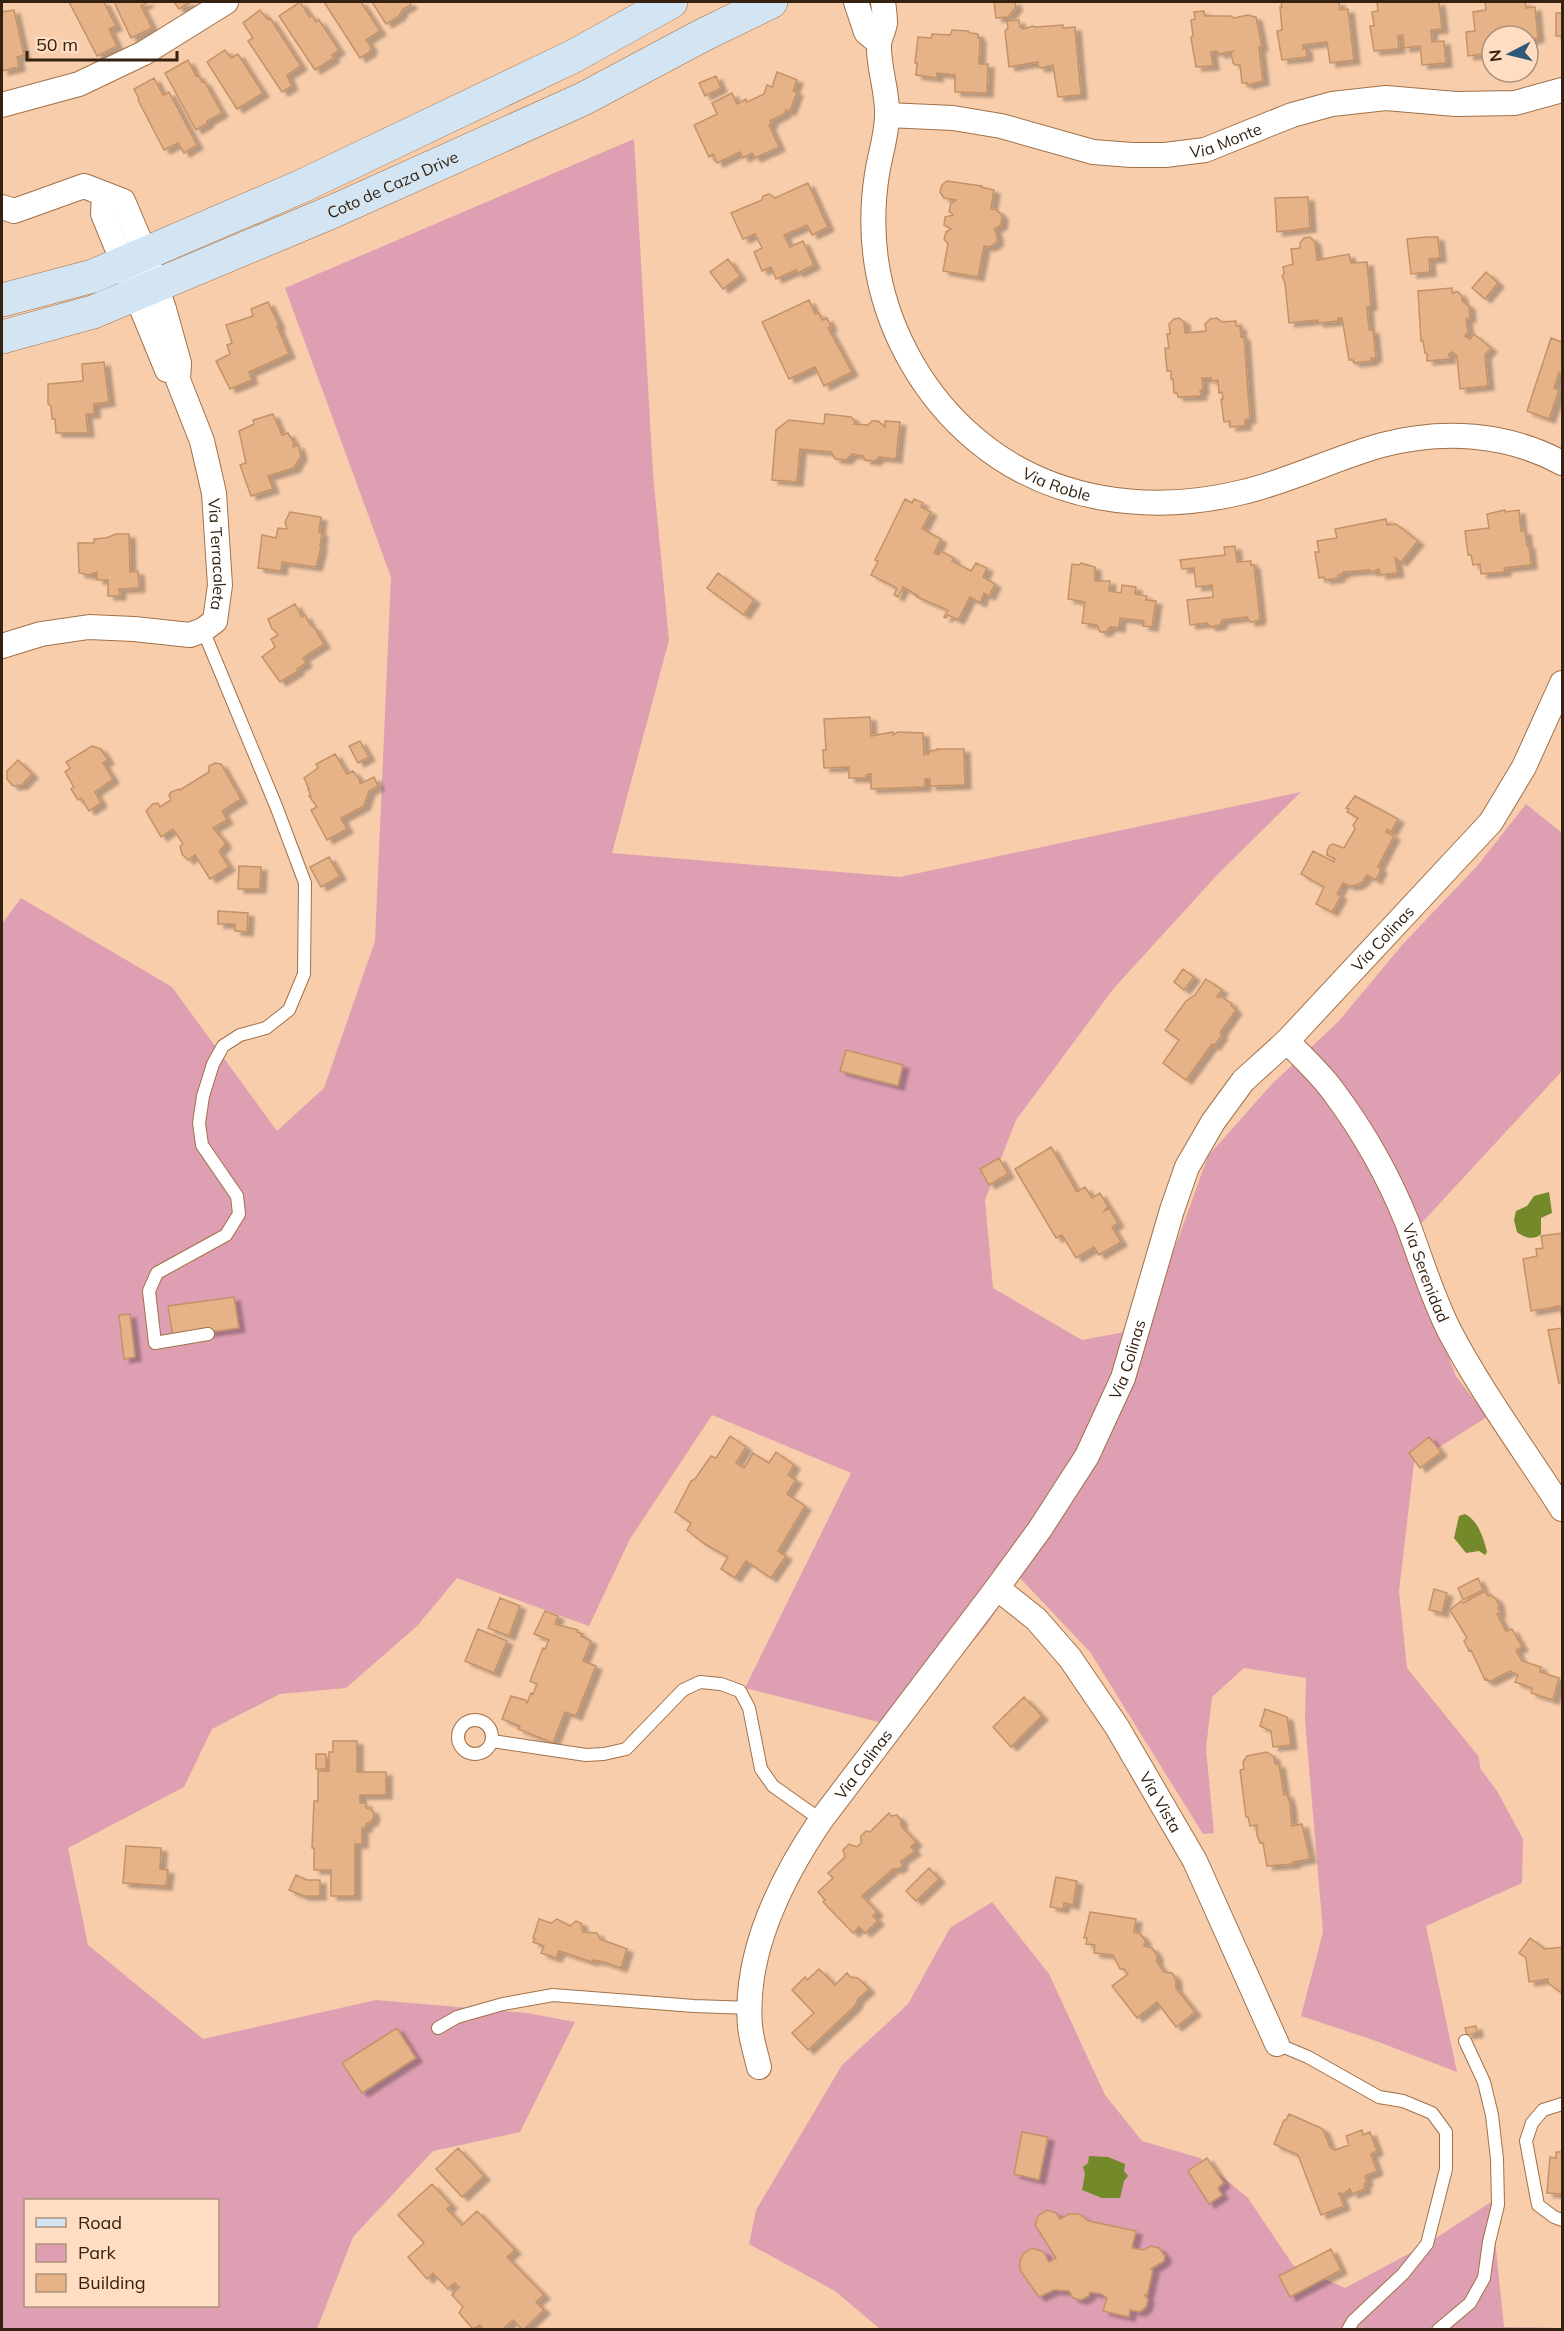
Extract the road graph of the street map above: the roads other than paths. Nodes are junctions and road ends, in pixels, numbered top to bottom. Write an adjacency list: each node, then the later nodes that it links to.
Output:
1 (226, 2): 8 (street)
2 (671, 2): 11 (main road)
3 (771, 2): 12 (main road, Coto de Caza Drive)
4 (856, 2): 6 (street, Via Roble)
5 (883, 2): 6 (street, Via Roble)
6 (879, 43): 9 (street, Via Roble)
7 (1563, 90): 9 (street, Via Monte)
8 (2, 105)
9 (887, 115): 15 (street, Via Roble)
10 (2, 207): 11 (street, Via Terracaleta)
11 (135, 258): 12 (street, Via Terracaleta); 13 (main road)
12 (146, 290): 14 (main road, Coto de Caza Drive); 16 (street, Via Terracaleta)
13 (2, 300)
14 (2, 337)
15 (1563, 463)
16 (203, 630): 17 (street, Via Terracaleta); 20 (lane)
17 (2, 646)
18 (1563, 683): 19 (street, Via Colinas)
19 (1287, 1041): 21 (street, Via Serenidad); 22 (street, Via Colinas)
20 (208, 1334)
21 (1563, 1509)
22 (997, 1588): 24 (street, Via Colinas); 28 (street, Via Vista)
23 (492, 1741): 24 (lane)
24 (820, 1820): 25 (street, Via Colinas)
25 (751, 2008): 26 (lane); 29 (street, Via Colinas)
26 (438, 2028)
27 (1465, 2041): 33 (lane)
28 (1277, 2044): 32 (lane)
29 (759, 2067)
30 (1563, 2104): 31 (lane)
31 (1563, 2220)
32 (1348, 2330)
33 (1438, 2330)

